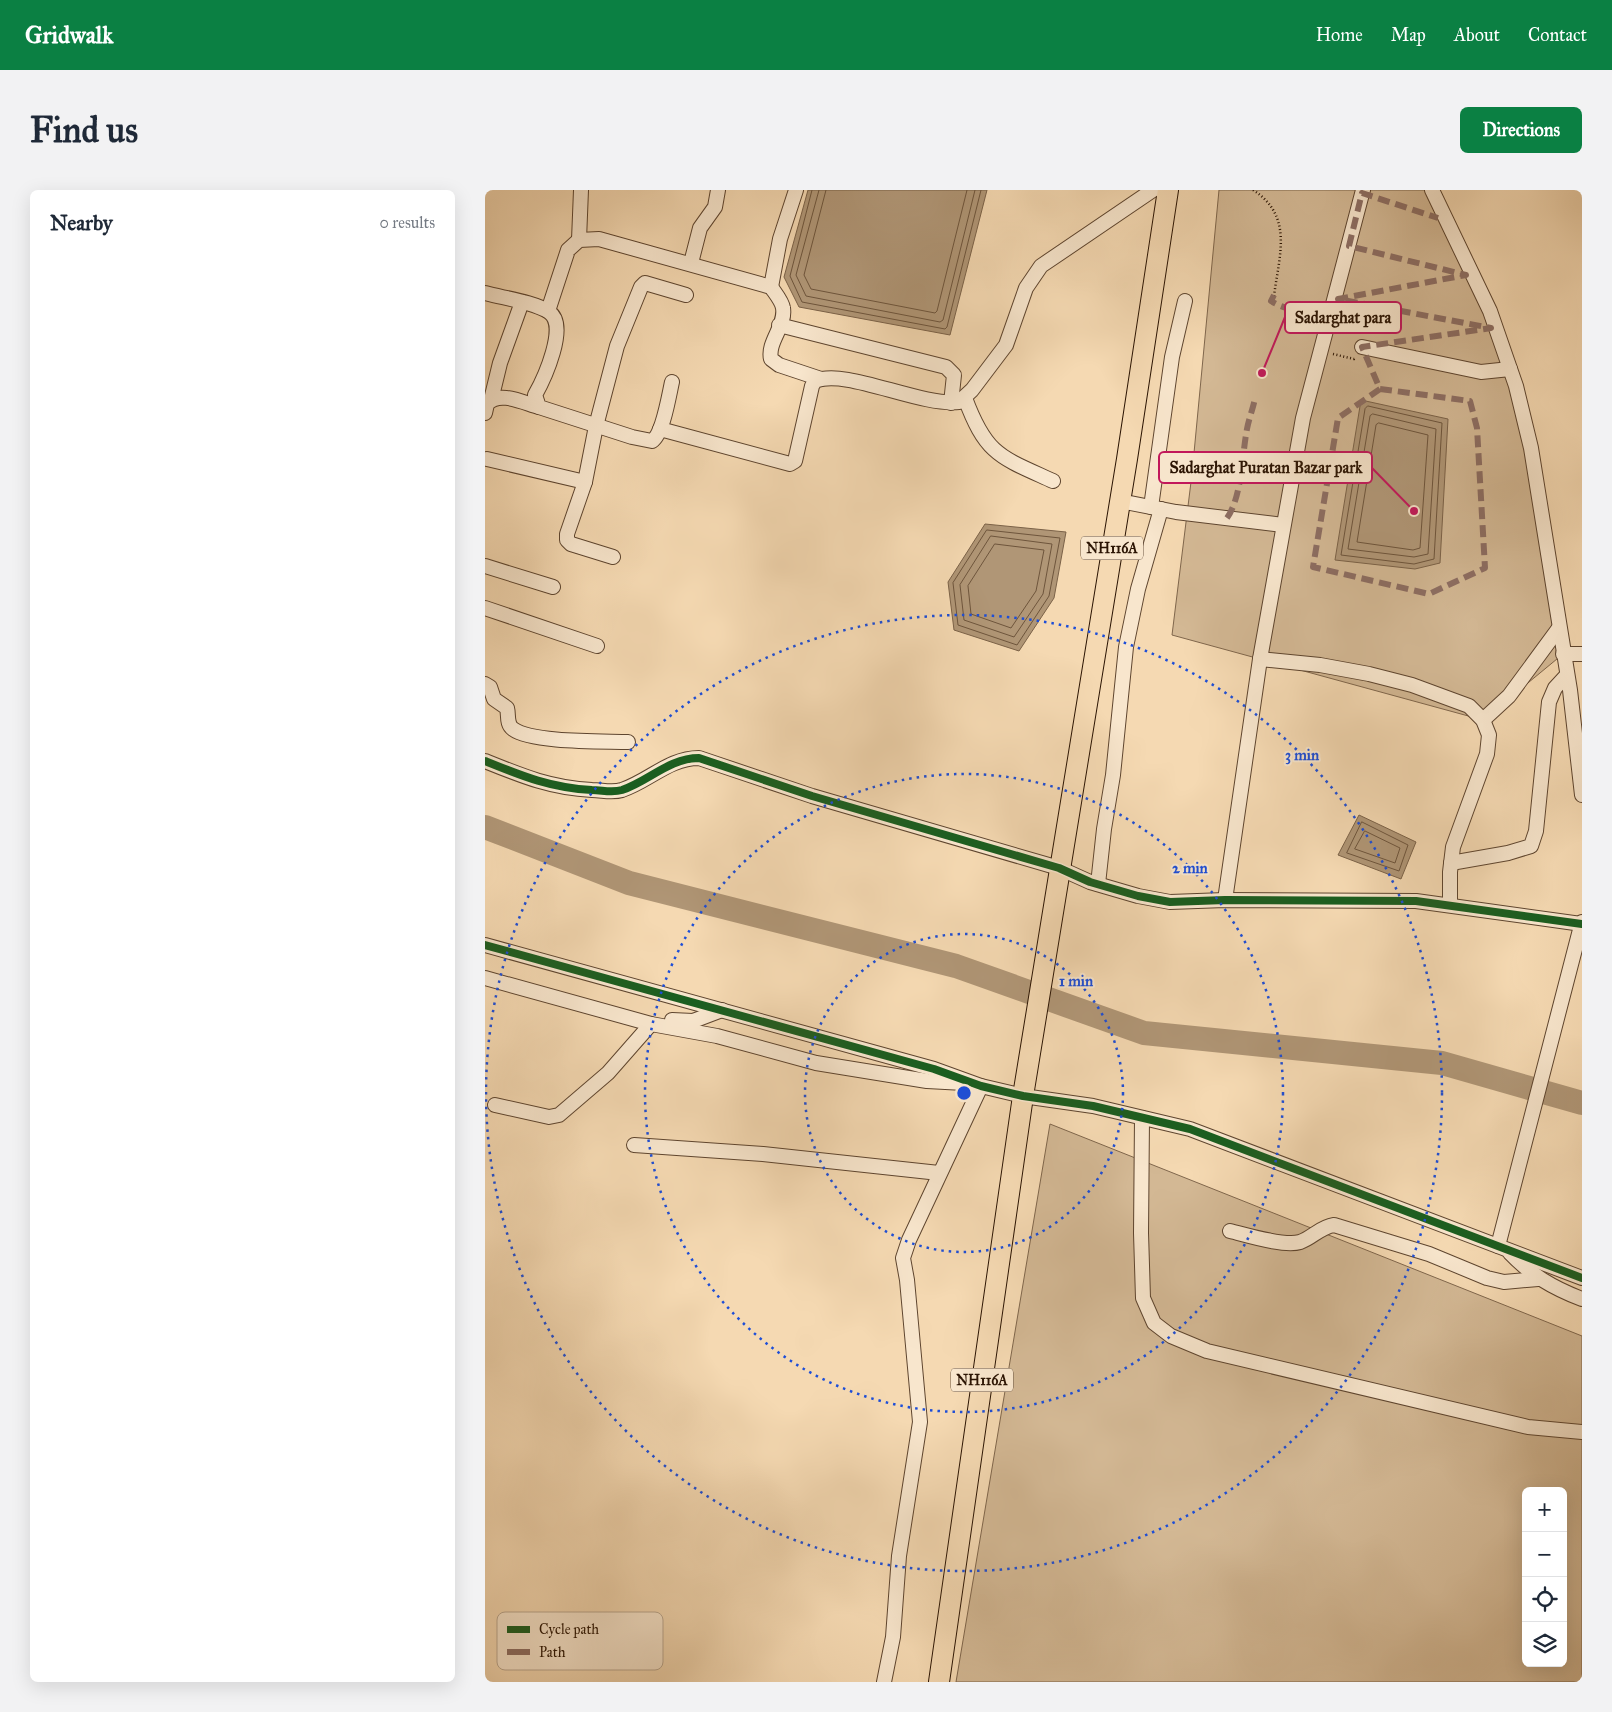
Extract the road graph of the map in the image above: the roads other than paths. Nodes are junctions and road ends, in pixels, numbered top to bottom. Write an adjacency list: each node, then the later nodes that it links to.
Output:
1 (581, 190): 8 (street)
2 (718, 190): 9 (street)
3 (796, 190): 10 (street)
4 (1153, 190): 21 (street)
5 (1169, 190): 30 (highway, NH116A)
6 (1363, 190): 32 (street)
7 (1433, 190): 18 (street)
8 (579, 240): 9 (street); 15 (street)
9 (691, 264): 10 (street)
10 (771, 287): 16 (street)
11 (485, 293): 14 (street)
12 (686, 295): 25 (street)
13 (1185, 301): 31 (street)
14 (522, 302): 15 (street); 23 (street)
15 (548, 311): 24 (street)
16 (779, 325): 19 (street); 22 (street)
17 (1362, 347): 18 (street)
18 (1510, 369): 37 (street)
19 (821, 379): 22 (street); 26 (street)
20 (672, 382): 26 (street)
21 (965, 398): 22 (street); 28 (street)
22 (951, 402)
23 (488, 406): 24 (street)
24 (539, 407): 25 (street)
25 (596, 426): 26 (street); 29 (street)
26 (660, 429)
27 (487, 459): 29 (street)
28 (1053, 481)
29 (585, 482): 33 (street)
30 (1120, 501): 31 (street); 49 (highway, NH116A)
31 (1156, 508): 32 (street); 50 (street)
32 (1283, 526): 41 (street)
33 (613, 557)
34 (485, 566): 35 (street)
35 (553, 587)
36 (485, 608): 38 (street)
37 (1559, 628): 39 (street); 44 (street)
38 (597, 646)
39 (1563, 654): 40 (street); 42 (street)
40 (1582, 654)
41 (1259, 660): 44 (street); 51 (street)
42 (1567, 675): 47 (street); 48 (street)
43 (485, 684): 45 (street)
44 (1483, 720): 48 (street)
45 (629, 742)
46 (485, 761): 49 (street)
47 (1582, 795)
48 (1451, 863): 52 (street)
49 (1059, 868): 50 (street); 59 (highway, NH116A)
50 (1098, 884): 51 (street)
51 (1225, 900): 52 (street)
52 (1450, 906): 53 (street)
53 (1582, 923): 65 (street)
54 (485, 945): 56 (street)
55 (485, 978): 57 (street)
56 (722, 1010): 57 (street); 58 (street)
57 (647, 1022): 58 (street); 60 (street)
58 (976, 1084): 59 (street); 63 (street)
59 (1025, 1087): 61 (street); 71 (highway, NH116A)
60 (495, 1105)
61 (1142, 1118): 65 (street); 69 (street)
62 (634, 1144): 63 (street)
63 (939, 1173): 70 (street)
64 (1230, 1231): 67 (street)
65 (1502, 1248): 66 (street); 67 (street)
66 (1582, 1278)
67 (1538, 1279): 68 (street)
68 (1582, 1299)
69 (1582, 1432)
70 (883, 1682)
71 (939, 1682)

